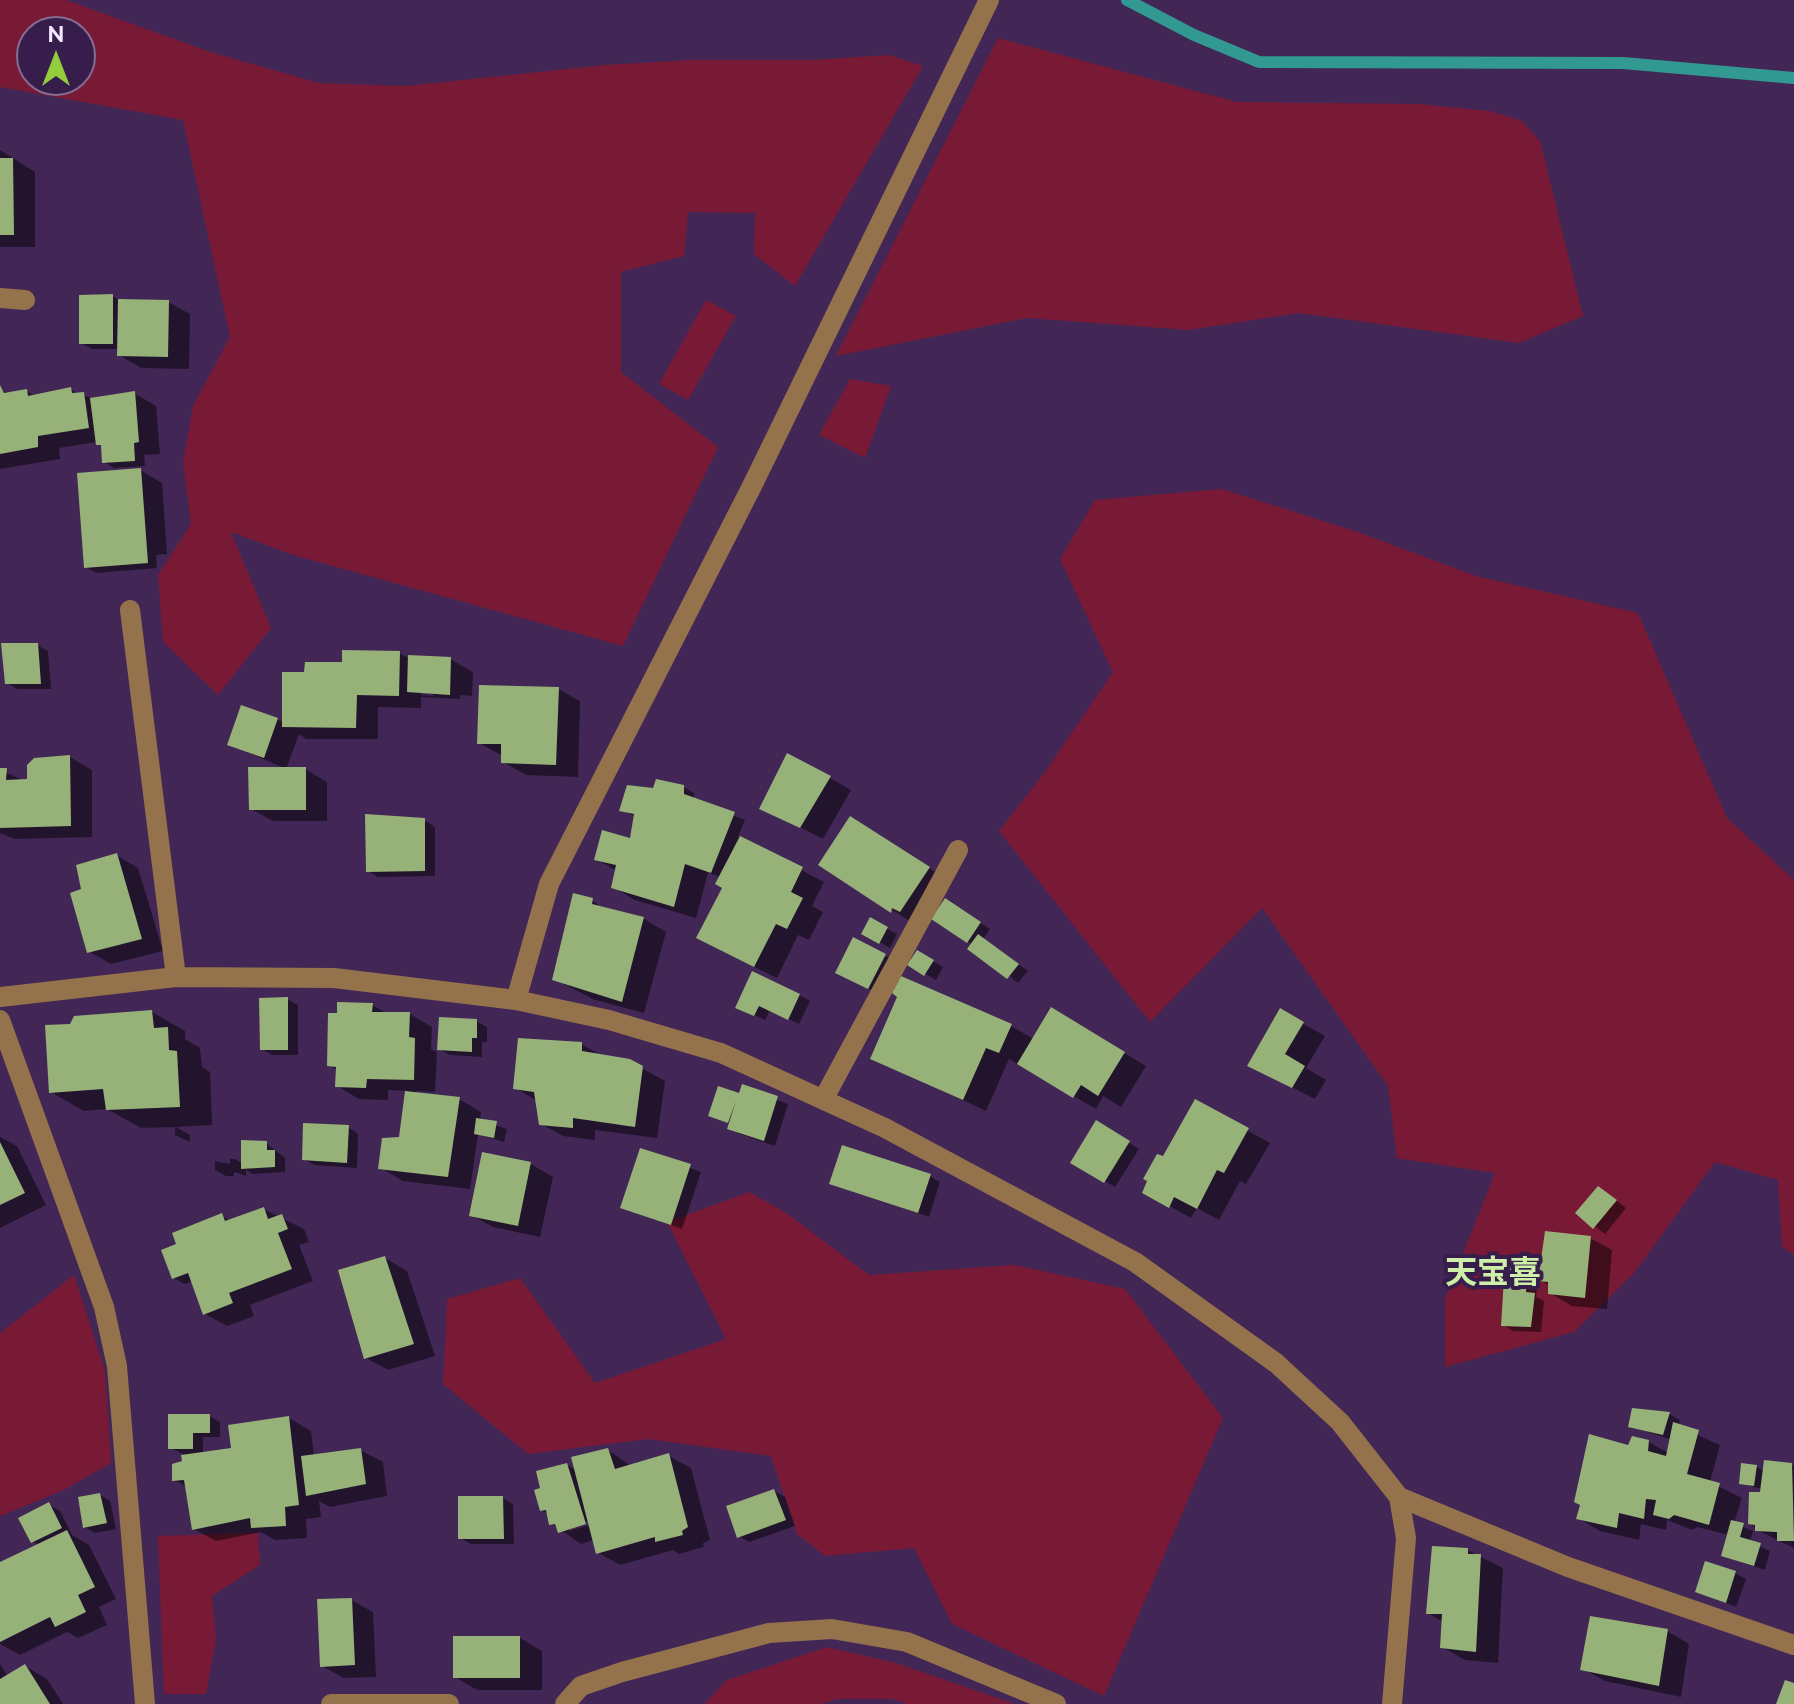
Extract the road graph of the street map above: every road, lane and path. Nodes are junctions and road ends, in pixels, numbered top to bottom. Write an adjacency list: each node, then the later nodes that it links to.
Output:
1 (989, 0): 8 (street)
2 (0, 298): 3 (street)
3 (25, 300)
4 (130, 610): 6 (street)
5 (958, 850): 10 (street)
6 (176, 977): 7 (street); 8 (street)
7 (0, 997)
8 (516, 1000): 10 (street)
9 (0, 1020): 13 (street)
10 (824, 1098): 11 (street)
11 (1399, 1497): 12 (street); 18 (street)
12 (1794, 1645)
13 (145, 1704)
14 (331, 1704): 15 (street)
15 (449, 1704)
16 (565, 1704): 17 (street)
17 (1056, 1704)
18 (1392, 1704)

